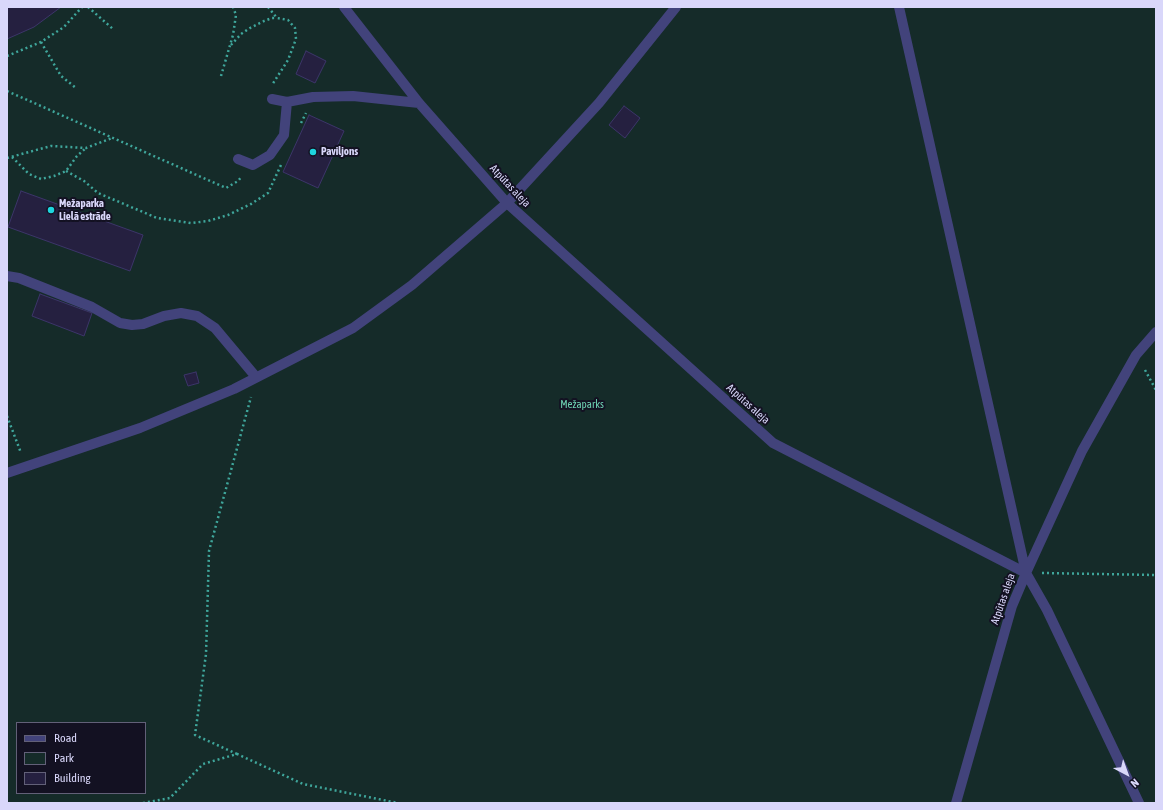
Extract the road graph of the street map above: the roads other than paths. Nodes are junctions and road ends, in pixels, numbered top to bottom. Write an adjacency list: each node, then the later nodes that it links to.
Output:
1 (344, 7): 6 (street, Atpūtas aleja)
2 (676, 7): 8 (street)
3 (899, 7): 13 (street)
4 (270, 95): 5 (street)
5 (287, 102): 6 (street); 7 (street)
6 (419, 103): 8 (street, Atpūtas aleja)
7 (238, 159)
8 (507, 204): 11 (street); 13 (street, Atpūtas aleja)
9 (7, 276): 11 (street)
10 (1156, 332): 13 (street)
11 (256, 377): 12 (street)
12 (7, 473)
13 (1026, 573): 14 (street, Atpūtas aleja); 15 (street)
14 (956, 803)
15 (1139, 803)

